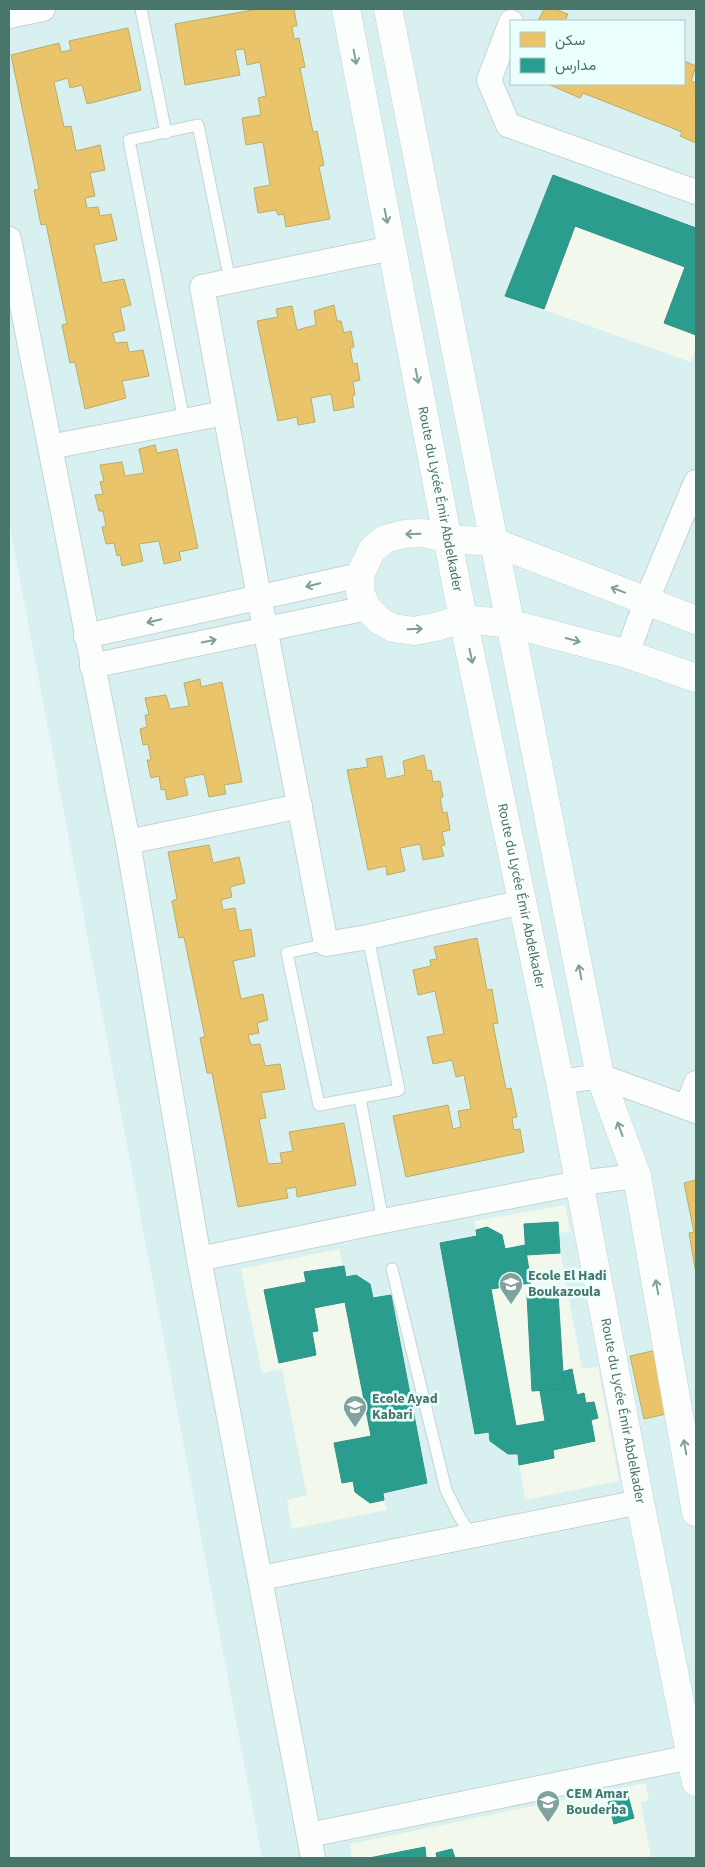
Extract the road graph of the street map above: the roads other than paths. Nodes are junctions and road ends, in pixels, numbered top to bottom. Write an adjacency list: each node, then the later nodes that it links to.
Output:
1 (43, 9): 5 (street)
2 (142, 9): 7 (lane)
3 (346, 9): 10 (street, Route du Lycée Émir Abdelkader, one-way to 10)
4 (388, 9): 17 (street)
5 (9, 16)
6 (510, 25): 8 (street)
7 (166, 133): 11 (lane); 13 (lane)
8 (696, 192)
9 (9, 239): 14 (street)
10 (392, 248): 11 (street); 16 (street, Route du Lycée Émir Abdelkader, one-way to 16)
11 (230, 281): 12 (street)
12 (225, 413): 13 (street); 19 (street)
13 (184, 421): 14 (street)
14 (50, 448): 26 (street)
15 (696, 482): 20 (street)
16 (448, 539): 17 (street); 18 (street, one-way to 18); 22 (street, Route du Lycée Émir Abdelkader)
17 (494, 542): 20 (street, one-way to 17); 24 (street)
18 (360, 575): 19 (street, one-way to 19); 21 (street)
19 (259, 597): 25 (street); 26 (street, one-way to 26)
20 (646, 602): 23 (street); 27 (street)
21 (366, 608): 22 (street, one-way to 22); 25 (street)
22 (463, 619): 24 (street); 32 (street, Route du Lycée Émir Abdelkader, one-way to 32)
23 (696, 620)
24 (512, 624): 27 (street, one-way to 27); 35 (street, one-way to 24)
25 (266, 629): 28 (street, one-way to 25); 30 (street)
26 (86, 636): 28 (street)
27 (627, 654): 29 (street)
28 (92, 666): 31 (street)
29 (696, 678)
30 (300, 806): 31 (street); 34 (street)
31 (128, 842): 43 (street)
32 (522, 902): 33 (street); 36 (street, Route du Lycée Émir Abdelkader)
33 (368, 936): 34 (street); 38 (lane)
34 (326, 944): 38 (lane)
35 (600, 1076): 36 (street); 39 (street); 40 (street, one-way to 35)
36 (560, 1082): 41 (street, Route du Lycée Émir Abdelkader)
37 (696, 1082): 39 (street)
38 (360, 1098): 42 (lane)
39 (692, 1109)
40 (637, 1176): 41 (street); 46 (street, one-way to 40)
41 (579, 1183): 42 (street); 45 (street, Route du Lycée Émir Abdelkader)
42 (383, 1221): 43 (street)
43 (199, 1259): 48 (street)
44 (392, 1269): 47 (lane)
45 (640, 1502): 47 (street); 49 (street, Route du Lycée Émir Abdelkader)
46 (696, 1512)
47 (472, 1536): 48 (street)
48 (261, 1578): 50 (street)
49 (694, 1769): 50 (street)
50 (309, 1835): 51 (street)
51 (314, 1858)

